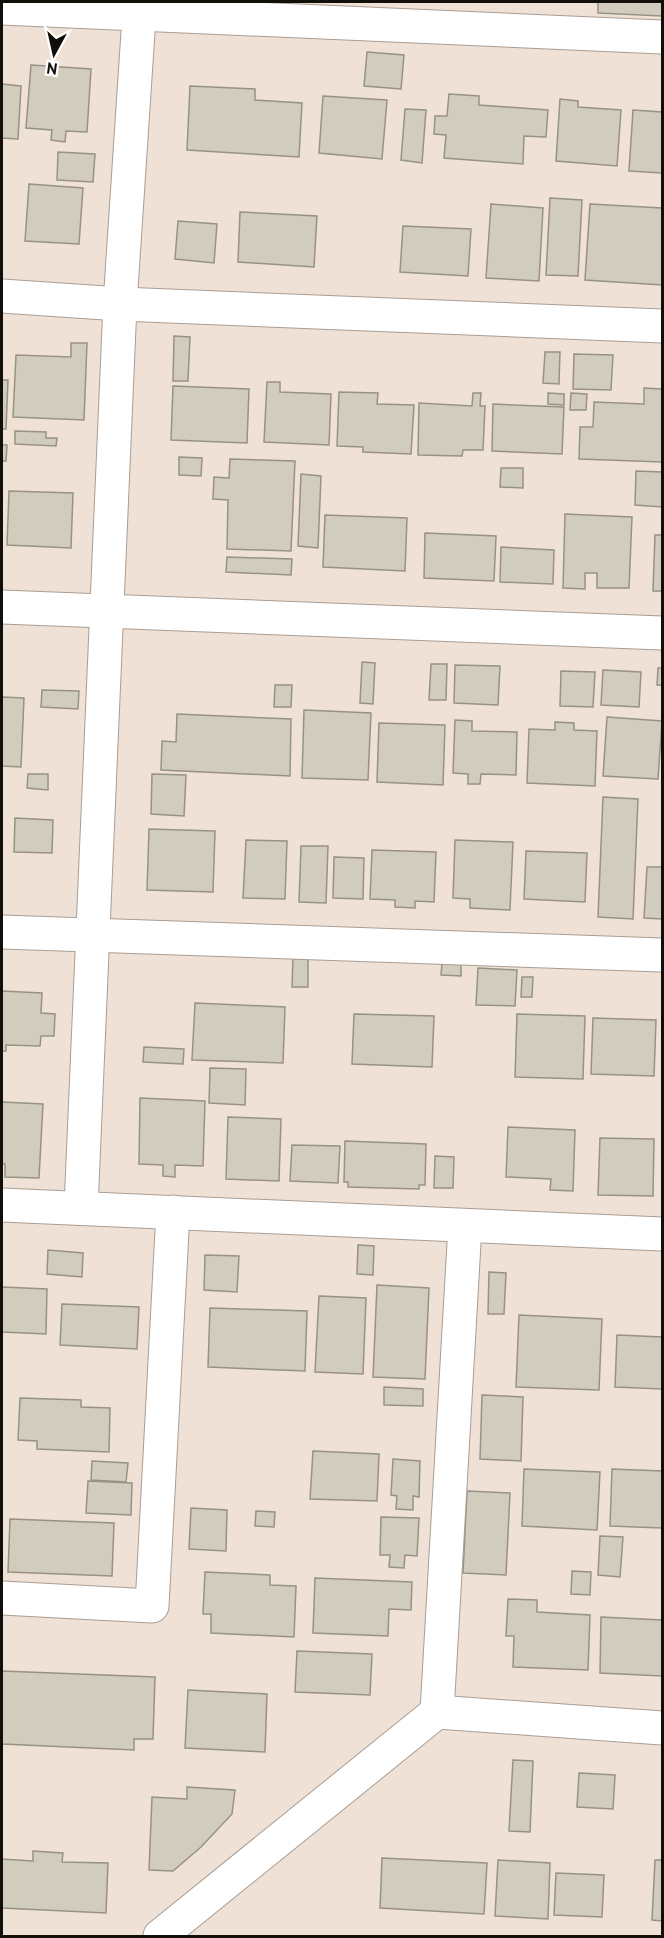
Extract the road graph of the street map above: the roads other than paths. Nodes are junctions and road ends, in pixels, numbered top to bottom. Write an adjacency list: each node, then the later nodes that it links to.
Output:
1 (2, 8): 2 (street)
2 (140, 8): 3 (street); 5 (street)
3 (663, 37)
4 (2, 296): 5 (street)
5 (120, 304): 6 (street); 8 (street)
6 (663, 326)
7 (2, 607): 8 (street)
8 (106, 611): 9 (street); 11 (street)
9 (663, 633)
10 (2, 932): 11 (street)
11 (92, 935): 12 (street); 14 (street)
12 (663, 955)
13 (2, 1205): 14 (street)
14 (81, 1208): 15 (street)
15 (173, 1212): 16 (street); 18 (street)
16 (465, 1226): 17 (street); 19 (street)
17 (663, 1234)
18 (2, 1598)
19 (437, 1712): 20 (street); 21 (street)
20 (663, 1728)
21 (160, 1936)

